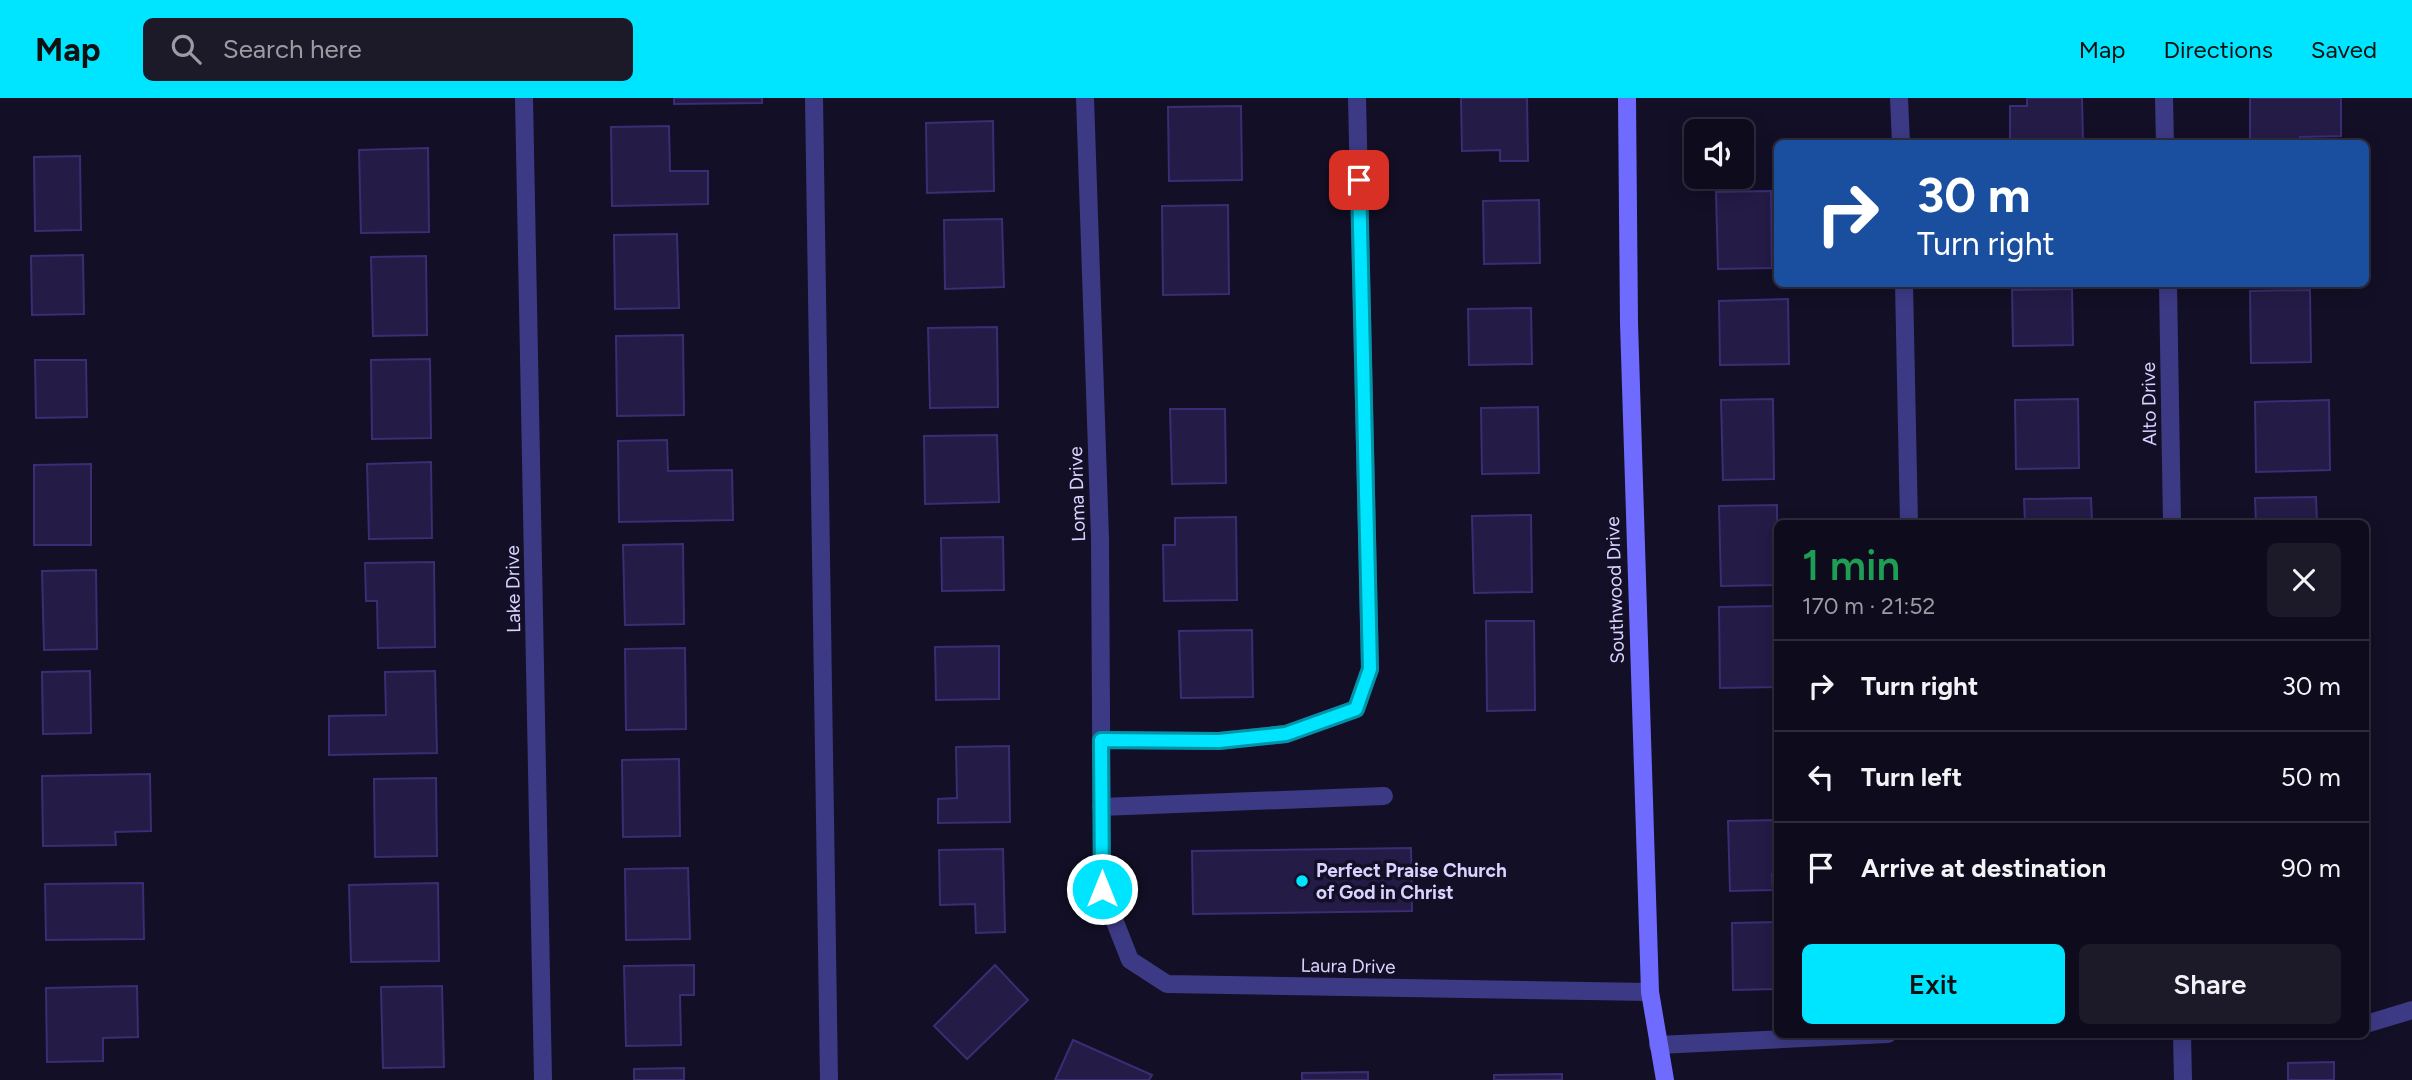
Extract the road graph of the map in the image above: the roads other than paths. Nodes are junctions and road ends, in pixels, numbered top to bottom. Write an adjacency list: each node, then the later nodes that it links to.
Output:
1 (524, 98): 24 (street, Lake Drive)
2 (814, 98): 25 (street)
3 (1085, 98): 14 (street, Loma Drive)
4 (1357, 98): 14 (street)
5 (1626, 98): 18 (street, Southwood Drive)
6 (1899, 98): 8 (street)
7 (2164, 98): 9 (street)
8 (1900, 140)
9 (2165, 140)
10 (1904, 287): 12 (street)
11 (2168, 287): 13 (street, Alto Drive)
12 (1909, 520)
13 (2172, 520)
14 (1101, 740): 16 (street, Loma Drive)
15 (1384, 796): 16 (street)
16 (1101, 807): 17 (street, Loma Drive)
17 (1102, 889): 18 (street, Laura Drive)
18 (1650, 992): 23 (street, Southwood Drive)
19 (2412, 1010): 20 (street)
20 (2369, 1023)
21 (1804, 1038): 23 (street)
22 (2182, 1038): 27 (street)
23 (1658, 1045): 26 (street, Southwood Drive)
24 (543, 1080)
25 (829, 1080)
26 (1665, 1080)
27 (2183, 1080)

